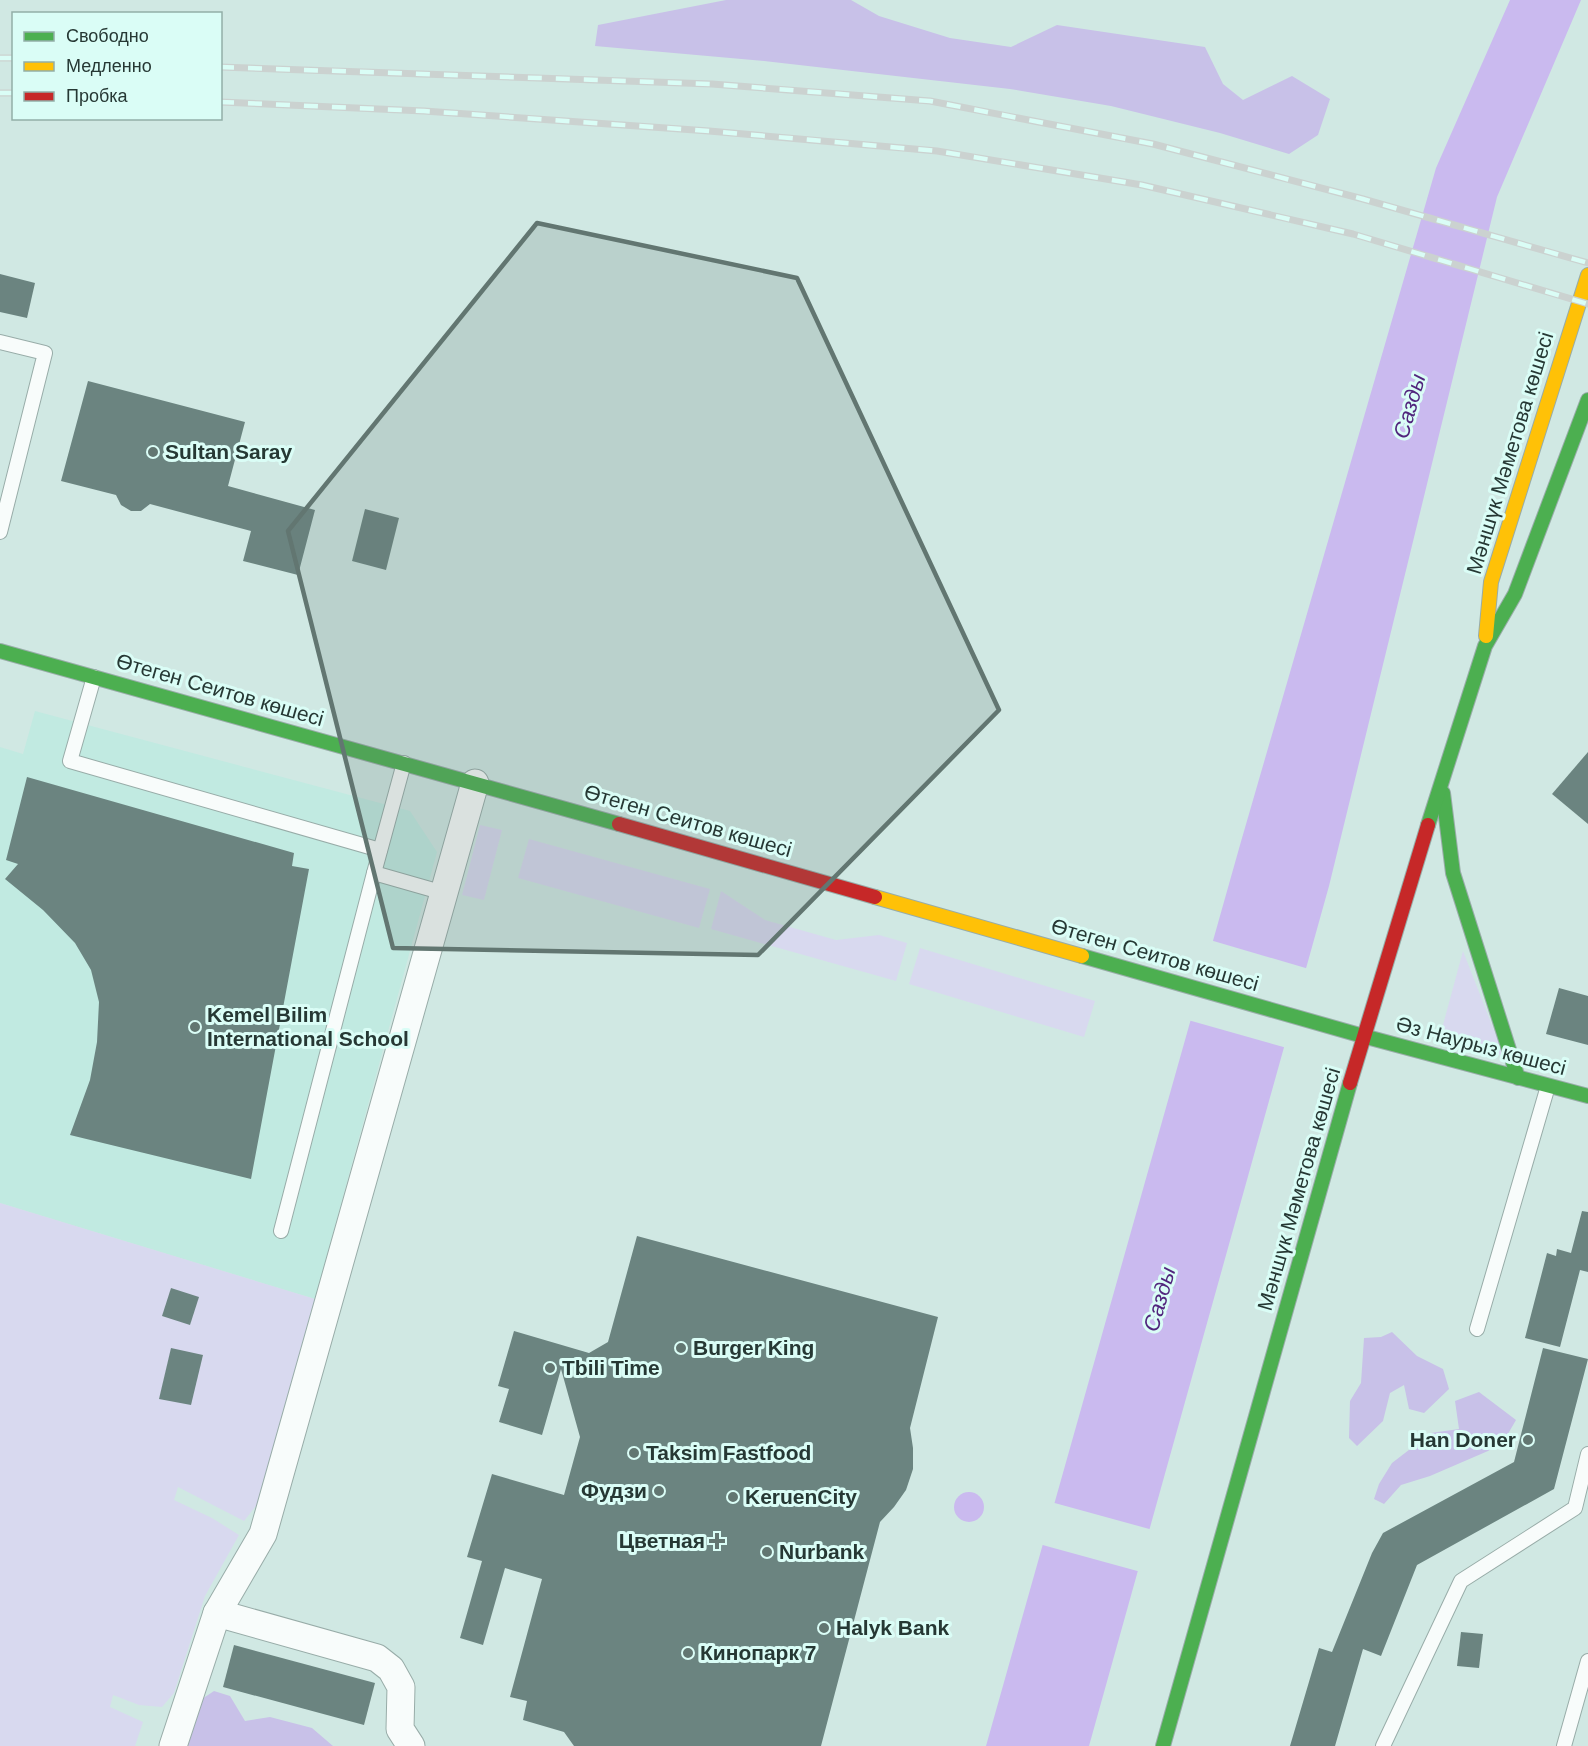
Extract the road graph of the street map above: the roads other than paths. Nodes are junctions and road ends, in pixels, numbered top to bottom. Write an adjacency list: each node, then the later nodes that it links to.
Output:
1 (1588, 275): 6 (main road, Мәншүк Мәметова көшесі)
2 (0, 342): 4 (lane)
3 (1588, 400): 6 (main road, Мәншүк Мәметова көшесі)
4 (4, 503): 5 (lane)
5 (0, 532)
6 (1485, 646): 10 (main road, Мәншүк Мәметова көшесі)
7 (0, 651): 8 (main road, Өтеген Сеитов көшесі)
8 (94, 677): 9 (main road, Өтеген Сеитов көшесі); 12 (lane)
9 (404, 763): 11 (main road, Өтеген Сеитов көшесі); 12 (lane)
10 (1441, 782): 15 (main road, Мәншүк Мәметова көшесі); 16 (main road)
11 (475, 783): 14 (street); 15 (main road, Өтеген Сеитов көшесі)
12 (380, 850): 13 (lane)
13 (374, 873): 14 (lane); 19 (lane)
14 (444, 892): 22 (street)
15 (1363, 1036): 16 (main road, Әз Наурыз көшесі); 26 (main road, Мәншүк Мәметова көшесі)
16 (1518, 1077): 17 (main road, Әз Наурыз көшесі)
17 (1548, 1086): 18 (main road, Әз Наурыз көшесі); 20 (lane)
18 (1588, 1096)
19 (281, 1231)
20 (1477, 1329)
21 (1588, 1454): 27 (lane)
22 (217, 1612): 24 (street); 25 (street)
23 (1588, 1661): 28 (lane)
24 (173, 1746)
25 (411, 1746)
26 (1163, 1746)
27 (1383, 1746)
28 (1564, 1746)

